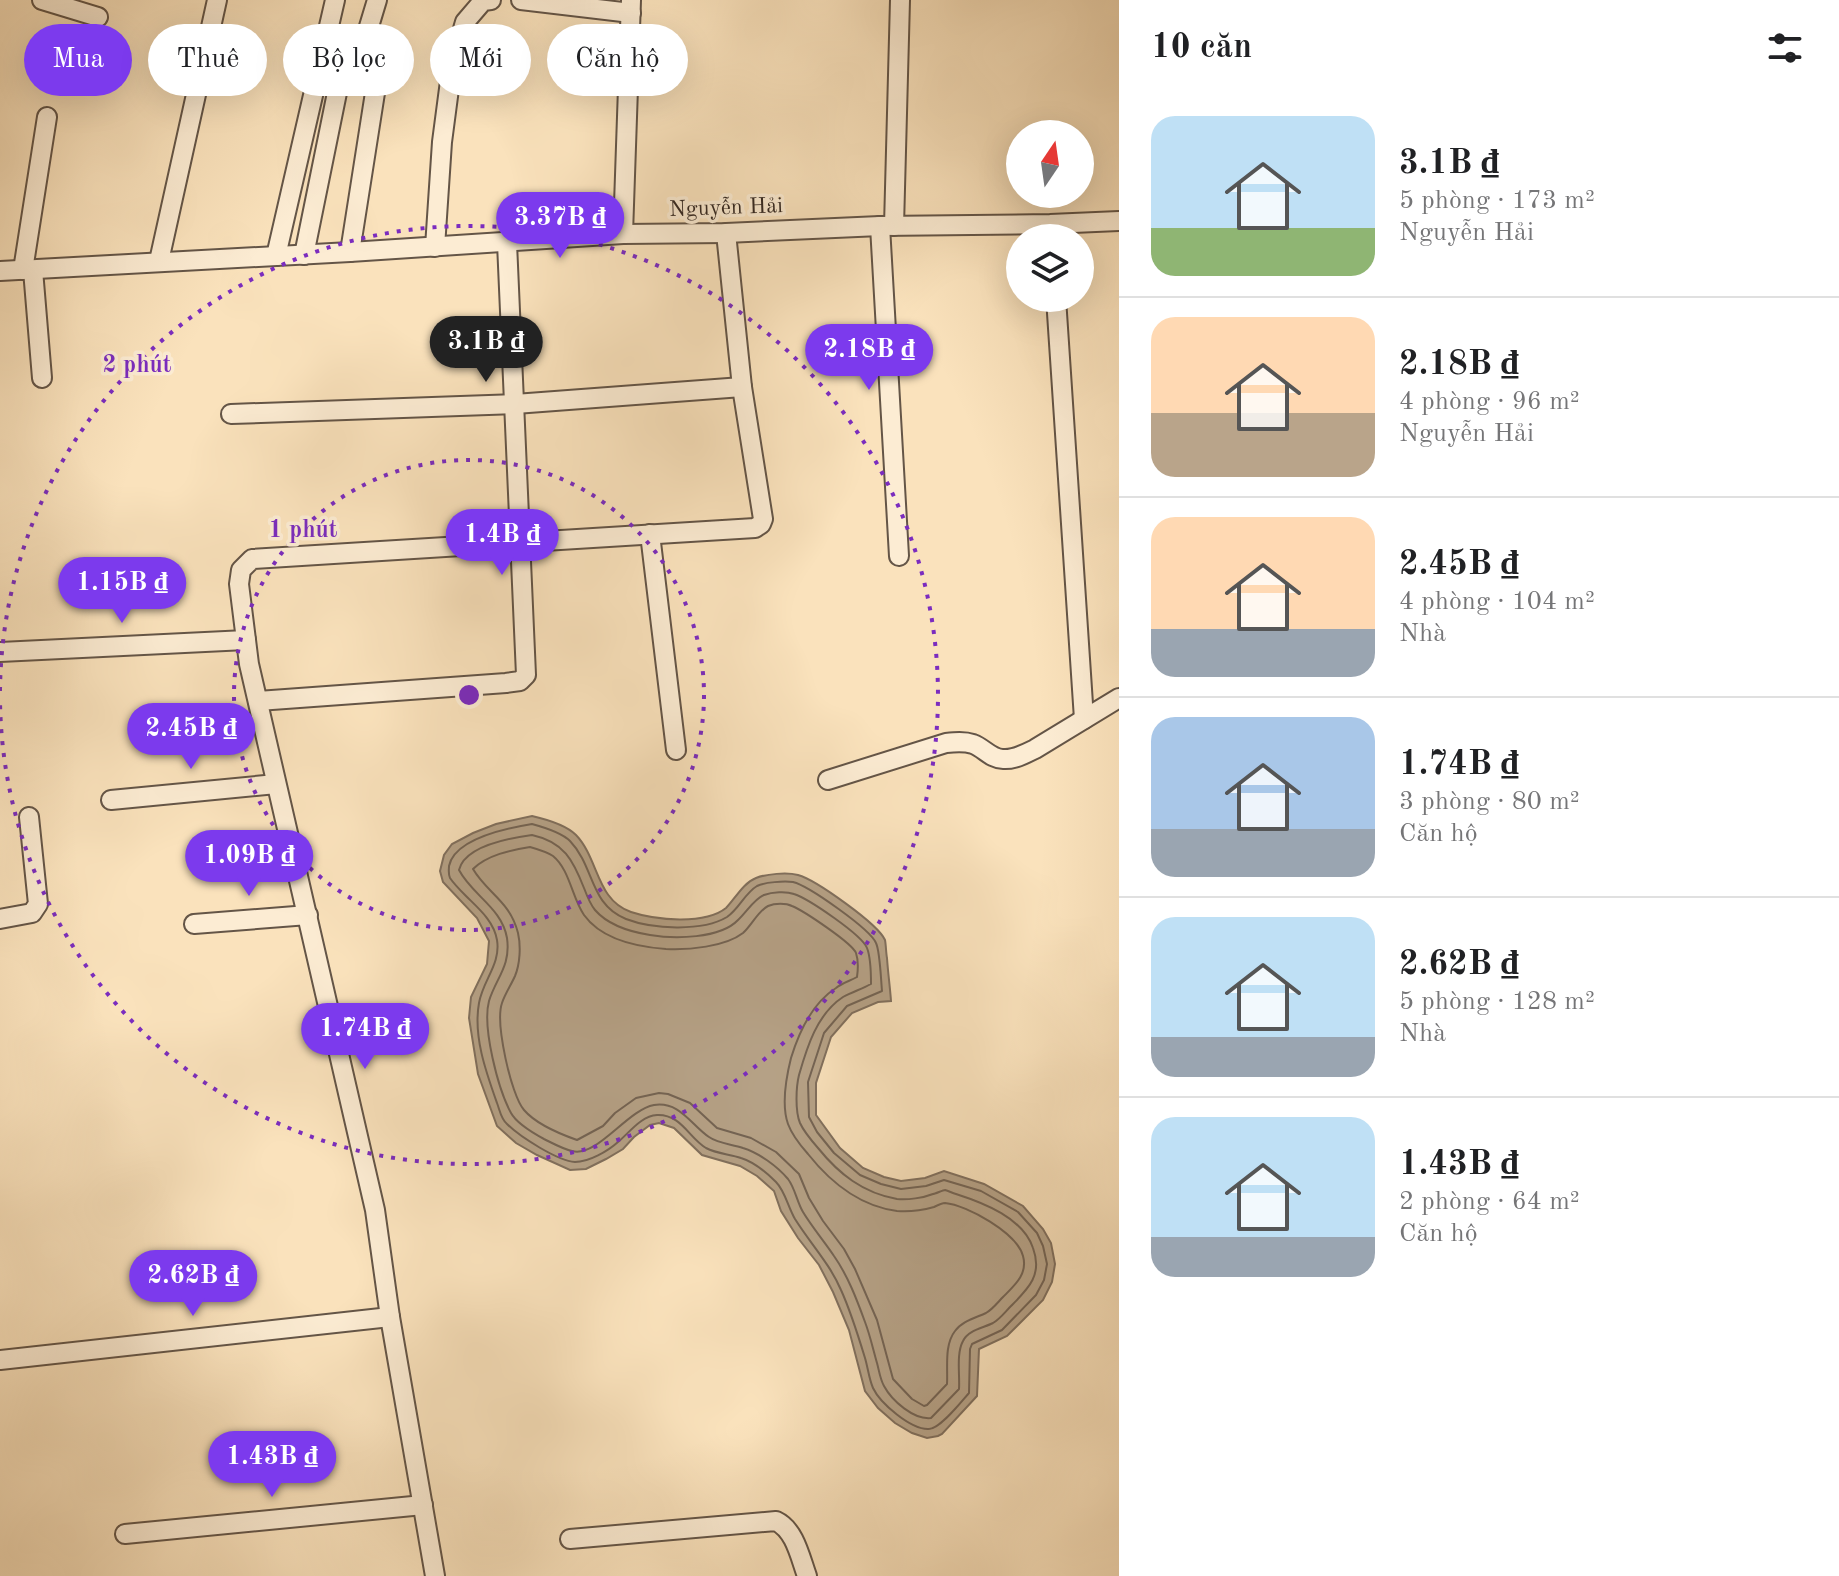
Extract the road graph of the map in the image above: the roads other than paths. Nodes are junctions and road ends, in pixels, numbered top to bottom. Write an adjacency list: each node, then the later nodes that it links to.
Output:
1 (42, 0): 9 (street)
2 (217, 0): 23 (street)
3 (335, 0): 22 (street)
4 (377, 0): 21 (street)
5 (491, 0): 19 (street)
6 (521, 0): 8 (street)
7 (900, 0): 14 (street)
8 (631, 6): 17 (street)
9 (98, 17)
10 (374, 96): 20 (street)
11 (47, 117): 24 (street)
12 (1119, 221): 13 (street, Nguyễn Hải)
13 (1094, 225)
14 (887, 226): 15 (street, Nguyễn Hải); 16 (street, Nguyễn Hải); 33 (street)
15 (1006, 230)
16 (726, 233): 17 (street, Nguyễn Hải); 28 (street)
17 (623, 234): 18 (street, Nguyễn Hải)
18 (507, 243): 19 (street, Nguyễn Hải); 29 (street)
19 (435, 247): 20 (street, Nguyễn Hải)
20 (350, 252): 21 (street, Nguyễn Hải)
21 (304, 255): 22 (street, Nguyễn Hải)
22 (276, 256): 23 (street, Nguyễn Hải)
23 (159, 261): 24 (street, Nguyễn Hải)
24 (28, 270): 25 (street, Nguyễn Hải); 27 (street)
25 (0, 271)
26 (1057, 312): 38 (street)
27 (42, 378)
28 (742, 387): 29 (street); 31 (street)
29 (515, 404): 30 (street); 32 (street)
30 (231, 414)
31 (650, 534): 32 (street); 39 (street)
32 (521, 542): 34 (street); 37 (street)
33 (899, 556)
34 (246, 640): 35 (street); 37 (street)
35 (0, 652)
36 (1119, 698): 38 (street)
37 (258, 701): 41 (street)
38 (1084, 719): 40 (street)
39 (676, 750)
40 (828, 780)
41 (276, 784): 42 (street); 44 (street)
42 (111, 800)
43 (29, 817): 45 (street)
44 (308, 915): 46 (street); 47 (street)
45 (0, 919)
46 (194, 924)
47 (390, 1317): 48 (street); 49 (street)
48 (0, 1360)
49 (423, 1505): 50 (street); 52 (street)
50 (125, 1534)
51 (570, 1539): 53 (street)
52 (435, 1576)
53 (807, 1576)

